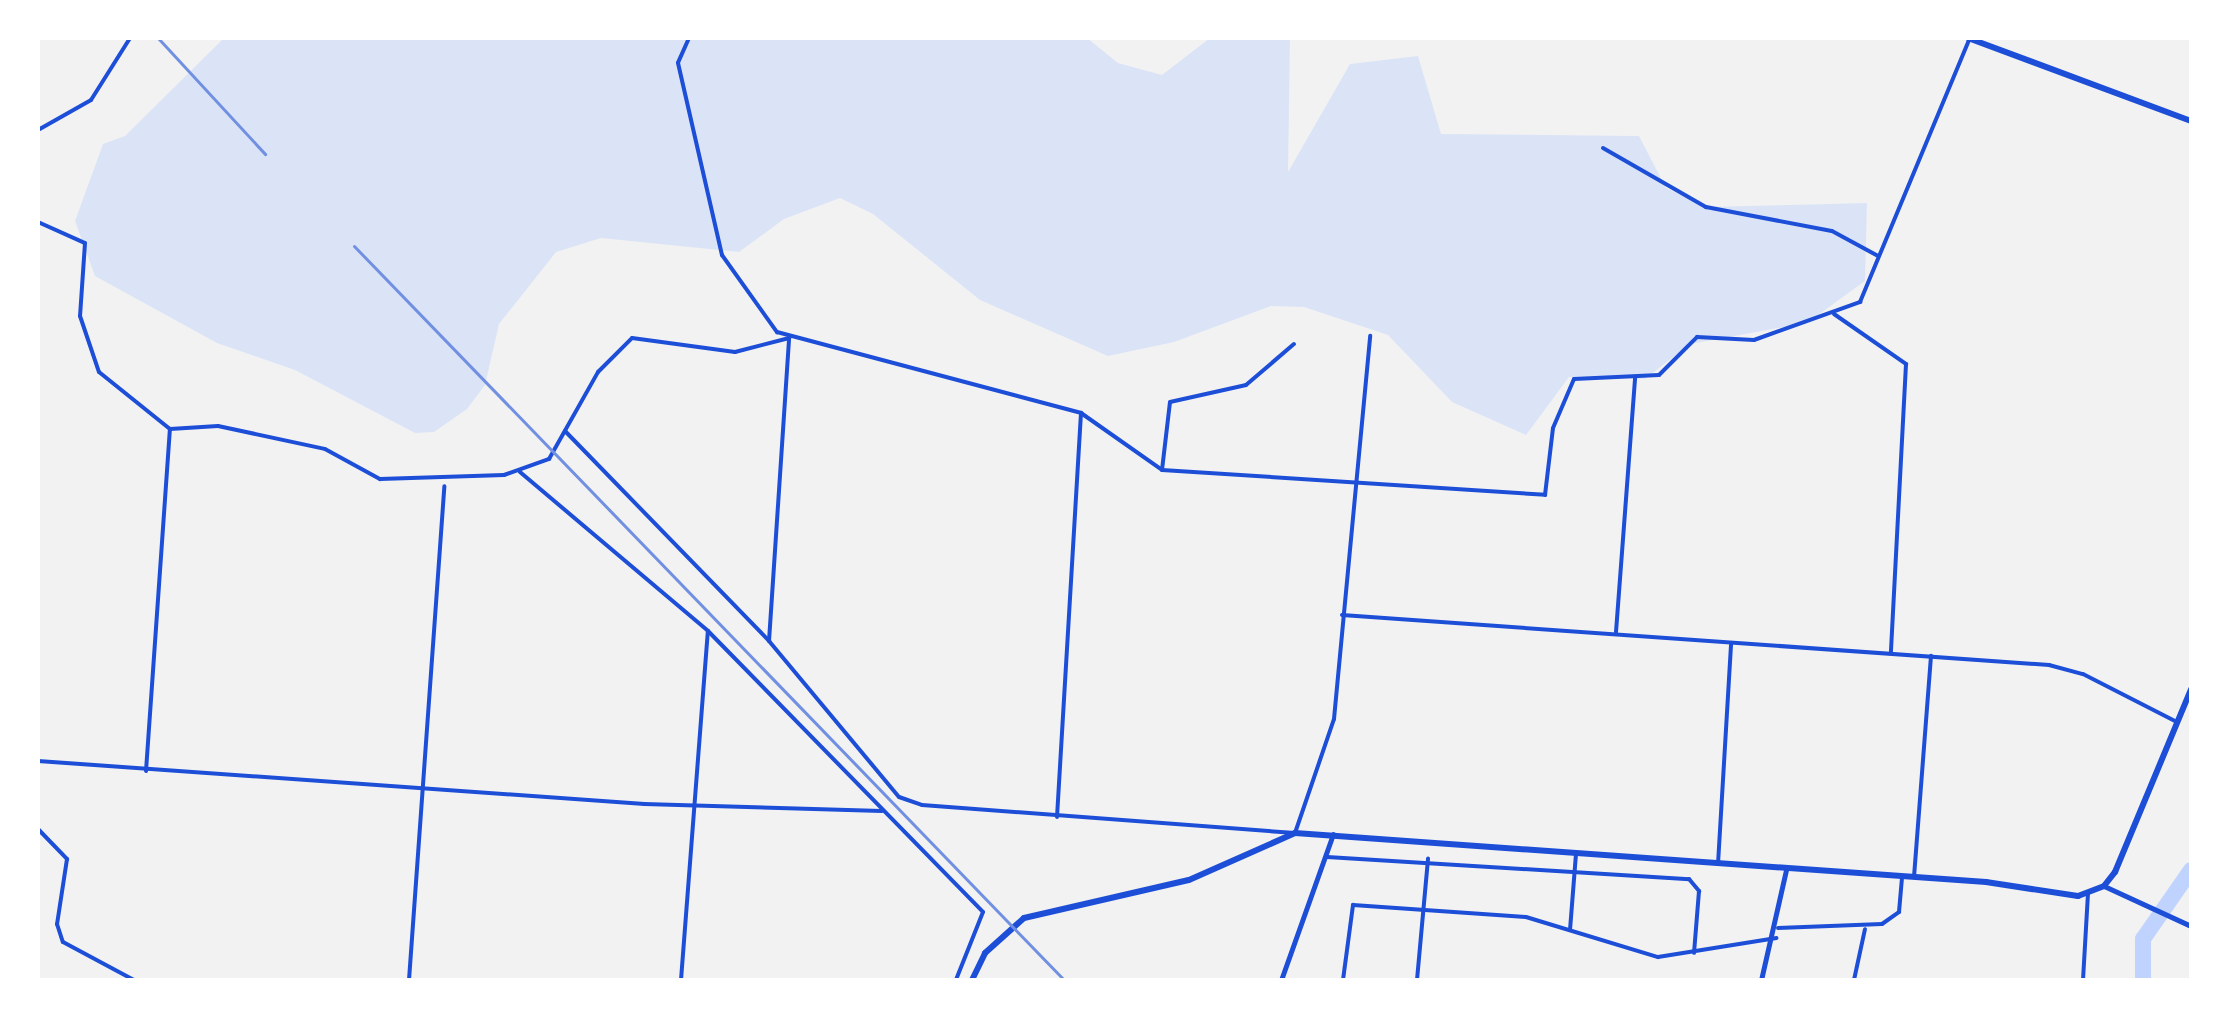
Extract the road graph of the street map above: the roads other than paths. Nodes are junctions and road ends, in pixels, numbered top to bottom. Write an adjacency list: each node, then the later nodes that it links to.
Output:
1 (130, 38): 5 (street)
2 (689, 38): 11 (street)
3 (1969, 38): 4 (main road); 8 (street)
4 (2191, 121)
5 (38, 130)
6 (1603, 148): 8 (street)
7 (38, 222): 15 (street)
8 (1878, 256): 9 (street)
9 (1834, 314): 13 (street); 26 (street)
10 (1370, 336): 19 (street)
11 (789, 338): 14 (street); 16 (street); 24 (street)
12 (1294, 344): 17 (street)
13 (1635, 377): 19 (street); 23 (street)
14 (1081, 413): 17 (street); 35 (street)
15 (170, 429): 18 (street); 31 (street)
16 (565, 431): 18 (street); 24 (street)
17 (1162, 470): 19 (street)
18 (520, 472): 22 (street)
19 (1352, 483): 21 (street)
20 (444, 486): 32 (street)
21 (1342, 615): 23 (street); 37 (street)
22 (708, 631): 33 (street); 34 (street)
23 (1616, 632): 25 (street)
24 (769, 641): 35 (street)
25 (1731, 643): 26 (street); 42 (street)
26 (1891, 653): 27 (street)
27 (1931, 656): 29 (street); 45 (street)
28 (2191, 689): 29 (main road)
29 (2177, 722): 47 (main road)
30 (38, 761): 31 (street)
31 (146, 771): 32 (street)
32 (422, 787): 33 (street); 57 (street)
33 (694, 803): 34 (street); 58 (street)
34 (882, 811): 59 (street)
35 (1057, 817): 37 (street)
36 (38, 829): 56 (street)
37 (1295, 833): 38 (main road); 60 (main road)
38 (1333, 836): 39 (main road); 40 (street)
39 (1576, 852): 42 (main road); 43 (street)
40 (1327, 857): 41 (street); 61 (street)
41 (1428, 858): 43 (street); 49 (street)
42 (1718, 865): 44 (main road)
43 (1575, 869): 53 (street); 55 (street)
44 (1786, 870): 46 (main road); 51 (street)
45 (1914, 877): 46 (main road); 48 (main road)
46 (1902, 878): 52 (street)
47 (2104, 886): 48 (main road); 50 (street)
48 (2090, 895): 66 (street)
49 (1425, 910): 53 (street); 62 (street); 63 (street)
50 (2188, 925)
51 (1778, 928): 52 (street); 54 (street)
52 (1865, 929): 65 (street)
53 (1570, 930): 55 (street)
54 (1776, 938): 55 (street); 64 (street)
55 (1693, 953)
56 (134, 980)
57 (409, 980)
58 (681, 980)
59 (956, 980)
60 (972, 980)
61 (1281, 980)
62 (1343, 980)
63 (1417, 980)
64 (1761, 980)
65 (1854, 980)
66 (2083, 980)

